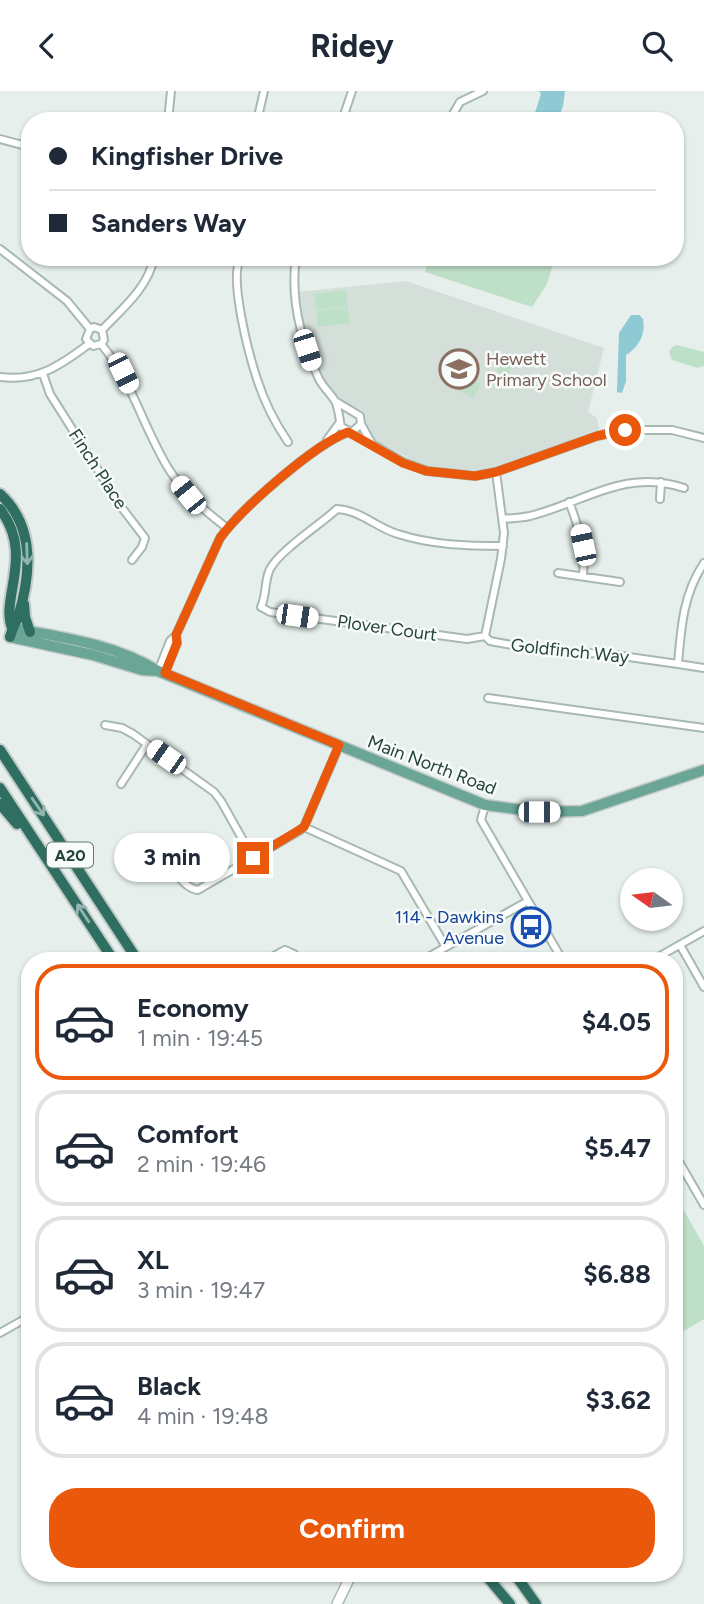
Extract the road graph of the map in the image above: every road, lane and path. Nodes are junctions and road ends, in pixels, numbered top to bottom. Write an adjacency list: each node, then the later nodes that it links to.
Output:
1 (171, 91): 5 (street)
2 (264, 91): 6 (street)
3 (352, 91): 7 (street)
4 (483, 91): 8 (street)
5 (169, 112)
6 (259, 112)
7 (345, 112)
8 (453, 112)
9 (0, 139): 10 (street)
10 (21, 145)
11 (0, 249): 12 (street)
12 (21, 266)
13 (22, 266): 17 (street)
14 (151, 266): 18 (street)
15 (238, 266): 29 (street)
16 (296, 266): 23 (street)
17 (90, 329): 18 (street); 19 (street)
18 (102, 330): 20 (street)
19 (89, 344): 20 (street); 21 (street)
20 (101, 344): 40 (street)
21 (43, 374): 22 (street); 42 (street, Finch Place)
22 (0, 377)
23 (335, 401): 24 (street); 25 (street)
24 (354, 411): 25 (street); 26 (street)
25 (340, 421): 27 (street); 30 (street)
26 (361, 424): 27 (street); 31 (street)
27 (350, 432): 30 (street); 31 (street)
28 (704, 438): 32 (street)
29 (288, 442)
30 (323, 444): 40 (street)
31 (373, 446): 32 (street)
32 (496, 472): 39 (street)
33 (661, 482): 34 (street); 36 (street); 37 (street)
34 (684, 488)
35 (0, 494): 47 (highway, one-way to 47)
36 (660, 499)
37 (569, 502): 39 (street); 45 (street)
38 (0, 509): 48 (highway)
39 (503, 519): 41 (street)
40 (227, 528): 54 (street)
41 (503, 546): 51 (street); 51 (street, Plover Court)
42 (132, 560)
43 (704, 563): 52 (street)
44 (558, 573): 45 (street)
45 (583, 576): 46 (street)
46 (620, 582)
47 (24, 591): 49 (highway); 50 (highway)
48 (4, 612): 50 (highway)
49 (30, 632): 50 (main road, Main North Road); 54 (main road, Main North Road)
50 (11, 633): 54 (main road, Main North Road)
51 (485, 636): 52 (street, Goldfinch Way)
52 (678, 664): 53 (street, Goldfinch Way)
53 (704, 668)
54 (162, 672): 59 (main road, Main North Road)
55 (488, 698): 57 (street)
56 (105, 725): 58 (street)
57 (704, 728)
58 (148, 744): 62 (street); 67 (street)
59 (339, 745): 65 (main road, Main North Road); 66 (street)
60 (0, 750): 75 (highway, A20, one-way to 75)
61 (704, 770): 65 (main road, Main North Road)
62 (121, 783)
63 (0, 787): 68 (highway, A20)
64 (0, 804): 68 (highway)
65 (485, 805): 70 (street)
66 (304, 827): 67 (street); 73 (street)
67 (253, 858): 69 (street)
68 (52, 866): 74 (highway, A20, one-way to 68)
69 (167, 866)
70 (528, 901): 73 (street); 77 (street)
71 (704, 931): 72 (street)
72 (680, 945): 78 (street); 79 (street)
73 (446, 947): 76 (street)
74 (108, 952)
75 (132, 952)
76 (437, 952)
77 (557, 952)
78 (667, 952)
79 (704, 987)
80 (683, 1169): 81 (street)
81 (704, 1205)
82 (21, 1321): 83 (street)
83 (0, 1333)
84 (348, 1582): 87 (main road)
85 (493, 1582): 88 (highway)
86 (520, 1582): 89 (highway)
87 (337, 1604)
88 (510, 1604)
89 (536, 1604)

